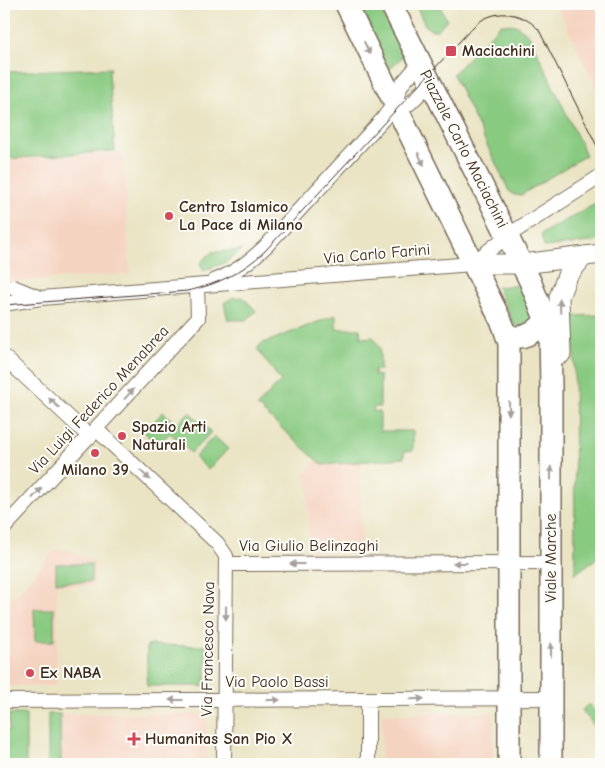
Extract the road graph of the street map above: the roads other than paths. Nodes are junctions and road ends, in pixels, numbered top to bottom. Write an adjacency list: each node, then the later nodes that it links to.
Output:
1 (346, 4): 5 (main road, one-way to 5)
2 (391, 4): 3 (main road, Piazzale Carlo Maciachini)
3 (420, 63): 5 (street, Piazzale Carlo Maciachini); 7 (main road, Piazzale Carlo Maciachini)
4 (426, 88): 5 (street, Piazzale Carlo Maciachini)
5 (391, 111): 9 (main road, one-way to 9); 11 (street)
6 (601, 176): 7 (street, Piazzale Carlo Maciachini)
7 (507, 236): 9 (street, Piazzale Carlo Maciachini); 10 (main road, Piazzale Carlo Maciachini)
8 (593, 255): 10 (main road); 20 (main road, one-way to 8)
9 (472, 264): 10 (main road); 11 (street, Via Carlo Farini); 16 (main road)
10 (522, 264): 15 (main road, Piazzale Carlo Maciachini)
11 (191, 287): 13 (street); 21 (street, Via Luigi Federico Menabrea, one-way to 11)
12 (4, 288): 13 (street)
13 (41, 298): 14 (street)
14 (4, 304)
15 (546, 320): 16 (main road); 17 (main road, Piazzale Carlo Maciachini)
16 (506, 334): 19 (main road)
17 (551, 351): 19 (main road); 20 (main road, Viale Marche)
18 (4, 356): 21 (street, Via Giulio Belinzaghi, one-way to 18)
19 (510, 359): 23 (main road, one-way to 23)
20 (551, 387): 24 (main road, Viale Marche, one-way to 20)
21 (93, 433): 22 (street, Via Luigi Federico Menabrea, one-way to 21); 25 (street, Via Giulio Belinzaghi, one-way to 25)
22 (4, 528)
23 (508, 563): 24 (street, Via Giulio Belinzaghi); 25 (street, Via Giulio Belinzaghi, one-way to 25); 26 (main road)
24 (551, 563): 27 (main road, Viale Marche, one-way to 24)
25 (226, 564): 29 (street, Via Francesco Nava, one-way to 29)
26 (509, 698): 27 (street, Via Paolo Bassi); 30 (street, Via Paolo Bassi, one-way to 26); 33 (main road)
27 (551, 698): 34 (main road, Viale Marche)
28 (4, 700): 29 (street, Via Paolo Bassi, one-way to 28)
29 (225, 700): 30 (street, Via Paolo Bassi, one-way to 30); 31 (street, Via Francesco Nava)
30 (368, 700): 32 (street)
31 (224, 764)
32 (368, 764)
33 (509, 764)
34 (551, 764)

